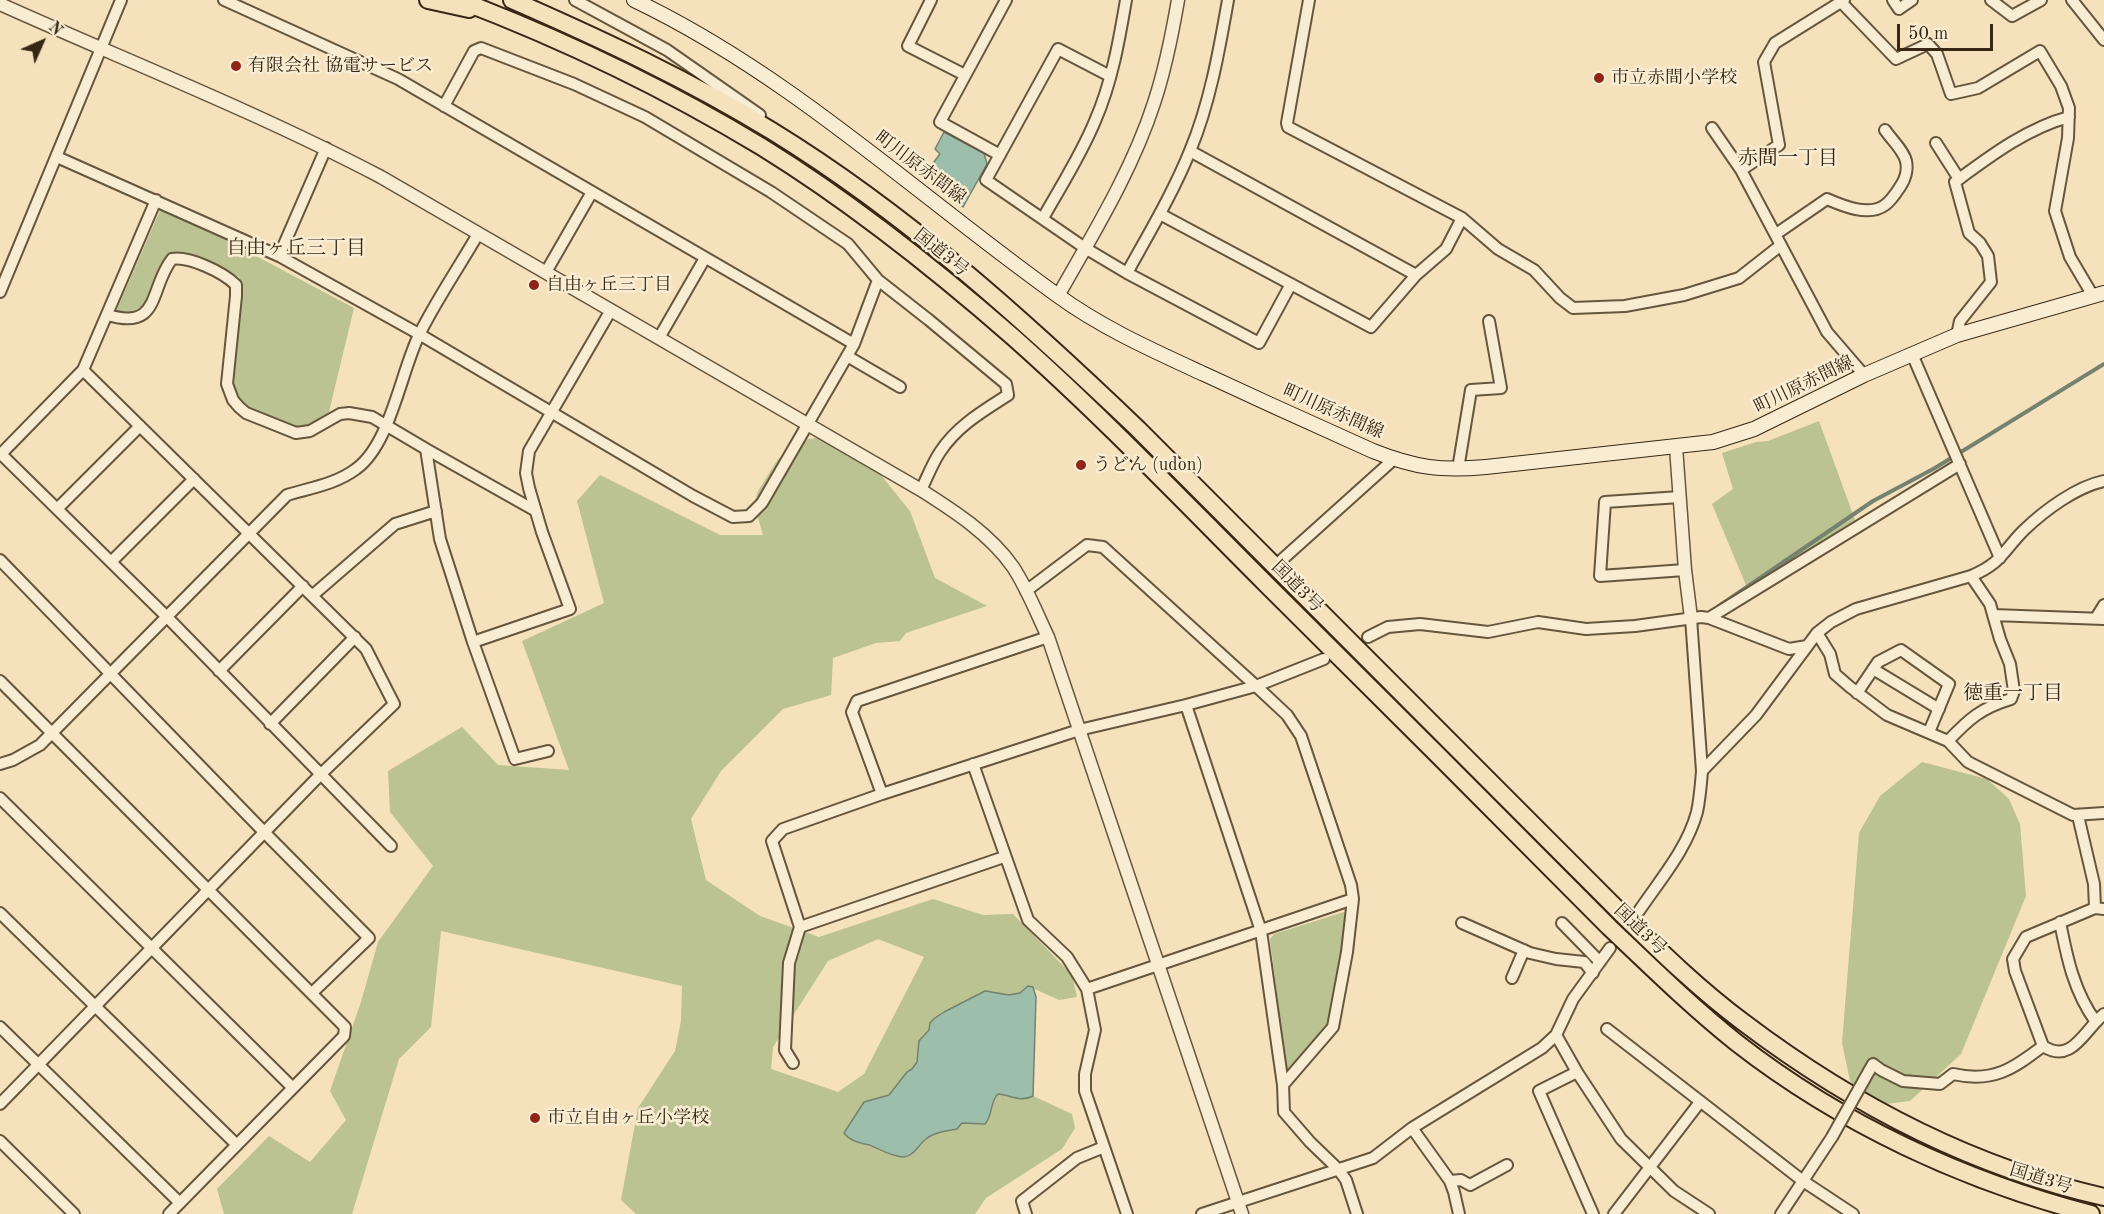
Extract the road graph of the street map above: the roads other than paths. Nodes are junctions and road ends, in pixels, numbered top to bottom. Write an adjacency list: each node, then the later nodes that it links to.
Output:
1 (121, 0): 23 (street)
2 (224, 0): 26 (street)
3 (428, 0): 21 (highway)
4 (459, 0): 21 (highway, 国道3号)
5 (512, 0): 36 (highway, 国道3号)
6 (574, 0): 36 (street)
7 (634, 0): 56 (main road, 町川原赤間線)
8 (931, 0): 24 (street)
9 (1006, 0): 24 (street)
10 (1178, 0): 46 (street)
11 (1228, 0): 32 (street)
12 (1309, 0): 42 (street)
13 (1893, 0): 14 (street)
14 (1912, 0)
15 (1991, 0): 16 (street)
16 (2041, 0)
17 (2072, 0): 22 (street)
18 (1124, 1): 25 (street)
19 (1843, 1): 27 (street); 35 (street)
20 (0, 4): 23 (street)
21 (499, 15): 190 (highway, 国道3号)
22 (2104, 40)
23 (100, 49): 31 (street); 34 (street)
24 (965, 75): 33 (street)
25 (1110, 76): 33 (street); 41 (street)
26 (444, 106): 38 (street); 52 (street)
27 (2069, 117): 37 (street); 55 (street)
28 (1712, 128): 35 (street)
29 (1885, 130): 44 (street)
30 (1936, 143): 37 (street)
31 (326, 148): 43 (street); 47 (street)
32 (1190, 151): 40 (street); 51 (street)
33 (1000, 155): 41 (street)
34 (57, 157): 39 (street); 54 (street)
35 (1741, 170): 44 (street)
36 (835, 174): 90 (highway, 国道3号)
37 (1959, 178): 61 (street)
38 (591, 192): 48 (street); 49 (street)
39 (156, 200): 47 (street); 58 (street)
40 (1160, 214): 50 (street); 53 (street)
41 (1043, 218): 46 (street)
42 (1462, 218): 45 (street); 51 (street)
43 (478, 234): 49 (street); 60 (street)
44 (1776, 234): 45 (street)
45 (1781, 245): 67 (street)
46 (1085, 248): 50 (street); 56 (street)
47 (279, 256): 60 (street)
48 (705, 258): 62 (street); 63 (street)
49 (546, 272): 57 (street)
50 (1127, 273): 53 (street)
51 (1416, 275): 53 (street)
52 (878, 280): 63 (street); 81 (street)
53 (1291, 284)
54 (0, 292)
55 (2102, 293): 61 (main road, 町川原赤間線)
56 (1058, 296): 76 (main road, 町川原赤間線)
57 (611, 310): 62 (street); 69 (street)
58 (108, 315): 66 (street); 70 (street)
59 (1489, 321): 78 (street)
60 (419, 334): 69 (street); 70 (street)
61 (1957, 335): 64 (main road, 町川原赤間線)
62 (659, 338): 72 (street)
63 (854, 344): 65 (street)
64 (1912, 354): 67 (main road, 町川原赤間線); 77 (street)
65 (847, 356): 68 (street); 72 (street)
66 (83, 370): 71 (street); 75 (street)
67 (1864, 375): 73 (main road, 町川原赤間線)
68 (900, 387)
69 (552, 412): 72 (street); 85 (street)
70 (387, 424): 74 (street); 86 (street)
71 (140, 426): 79 (street); 83 (street)
72 (808, 426): 81 (street)
73 (1676, 447): 78 (main road, 町川原赤間線); 82 (street)
74 (426, 449): 84 (street); 85 (street)
75 (1, 454): 83 (street)
76 (1394, 459): 78 (main road, 町川原赤間線); 90 (street)
77 (1960, 464): 87 (street); 100 (street)
78 (1458, 469)
79 (194, 479): 86 (street); 89 (street)
80 (2104, 481): 87 (street)
81 (921, 490): 94 (street)
82 (1680, 497): 91 (street); 91 (street)
83 (57, 509): 89 (street)
84 (436, 511): 95 (street); 106 (street)
85 (536, 511): 106 (street)
86 (250, 533): 93 (street); 98 (street)
87 (2000, 558): 92 (street)
88 (0, 560): 111 (street)
89 (111, 562): 98 (street)
90 (1275, 566): 175 (highway, 国道3号)
91 (1685, 570): 99 (street)
92 (1971, 576): 97 (street); 102 (street)
93 (303, 586): 95 (street); 110 (street)
94 (1026, 591): 103 (street); 113 (street)
95 (313, 595): 105 (street)
96 (2104, 605): 101 (street)
97 (1993, 615): 101 (street); 121 (street)
98 (167, 617): 110 (street); 111 (street)
99 (1690, 618): 100 (street); 104 (street); 125 (street)
100 (1709, 618): 107 (street)
101 (2100, 619)
102 (1816, 633): 107 (street); 114 (street)
103 (1048, 637): 118 (street); 127 (street)
104 (1368, 637)
105 (355, 638): 117 (street); 126 (street)
106 (473, 642): 122 (street)
107 (1807, 646): 125 (street)
108 (1324, 659): 113 (street)
109 (1873, 669): 114 (street); 116 (street); 116 (street)
110 (219, 671): 117 (street)
111 (111, 675): 120 (street); 131 (street)
112 (0, 681): 120 (street)
113 (1256, 686): 115 (street); 135 (street)
114 (1857, 693): 119 (street)
115 (1186, 705): 118 (street); 143 (street)
116 (1939, 709): 119 (street)
117 (270, 724): 126 (street)
118 (1079, 729): 124 (street); 148 (street)
119 (1929, 732): 121 (street)
120 (52, 734): 123 (street); 134 (street)
121 (1948, 741): 129 (street)
122 (548, 752)
123 (0, 764)
124 (973, 764): 127 (street); 133 (street)
125 (1702, 771): 137 (street)
126 (321, 776): 131 (street); 132 (street)
127 (882, 794): 142 (street)
128 (0, 798): 145 (street)
129 (2104, 813)
130 (2079, 820): 136 (street)
131 (265, 833): 134 (street); 152 (street)
132 (391, 846)
133 (1004, 857): 142 (street); 151 (street)
134 (209, 890): 145 (street); 152 (street)
135 (1353, 899): 143 (street); 162 (street)
136 (2099, 908): 139 (street)
137 (1638, 911)
138 (0, 914): 153 (street)
139 (2060, 922): 154 (street); 158 (street)
140 (1462, 923): 146 (street)
141 (1562, 923): 147 (street)
142 (800, 927): 159 (street)
143 (1261, 931): 148 (street); 162 (street)
144 (1610, 948): 147 (street)
145 (152, 949): 153 (street); 163 (street)
146 (1524, 950): 149 (street); 150 (street)
147 (1600, 962): 149 (street)
148 (1158, 964): 151 (street); 177 (street)
149 (1593, 973): 157 (street)
150 (1512, 978)
151 (1087, 989): 169 (street)
152 (312, 993): 163 (street)
153 (96, 1006): 160 (street); 168 (street)
154 (2100, 1018): 158 (street)
155 (0, 1027): 160 (street)
156 (1606, 1029): 164 (street)
157 (1556, 1035): 161 (street); 166 (street)
158 (2043, 1046): 174 (street, bridge)
159 (793, 1063)
160 (39, 1065): 165 (street); 176 (street)
161 (1577, 1072): 171 (street); 185 (street)
162 (1283, 1085): 172 (street)
163 (293, 1088): 168 (street)
164 (1700, 1102): 171 (street); 174 (street)
165 (0, 1104)
166 (1413, 1128): 172 (street); 173 (street)
167 (0, 1141): 178 (street)
168 (237, 1145): 176 (street)
169 (1104, 1147): 180 (street); 181 (street)
170 (1506, 1165): 173 (street)
171 (1649, 1168): 186 (street); 187 (street)
172 (1338, 1169): 177 (street); 183 (street)
173 (1449, 1181): 184 (street)
174 (1803, 1181): 188 (street); 189 (street)
175 (2104, 1197)
176 (180, 1203): 179 (street)
177 (1240, 1208): 182 (street)
178 (74, 1214)
179 (169, 1214)
180 (1026, 1214)
181 (1127, 1214)
182 (1202, 1214)
183 (1357, 1214)
184 (1459, 1214)
185 (1593, 1214)
186 (1614, 1214)
187 (1709, 1214)
188 (1781, 1214)
189 (1853, 1214)
190 (2091, 1214)

